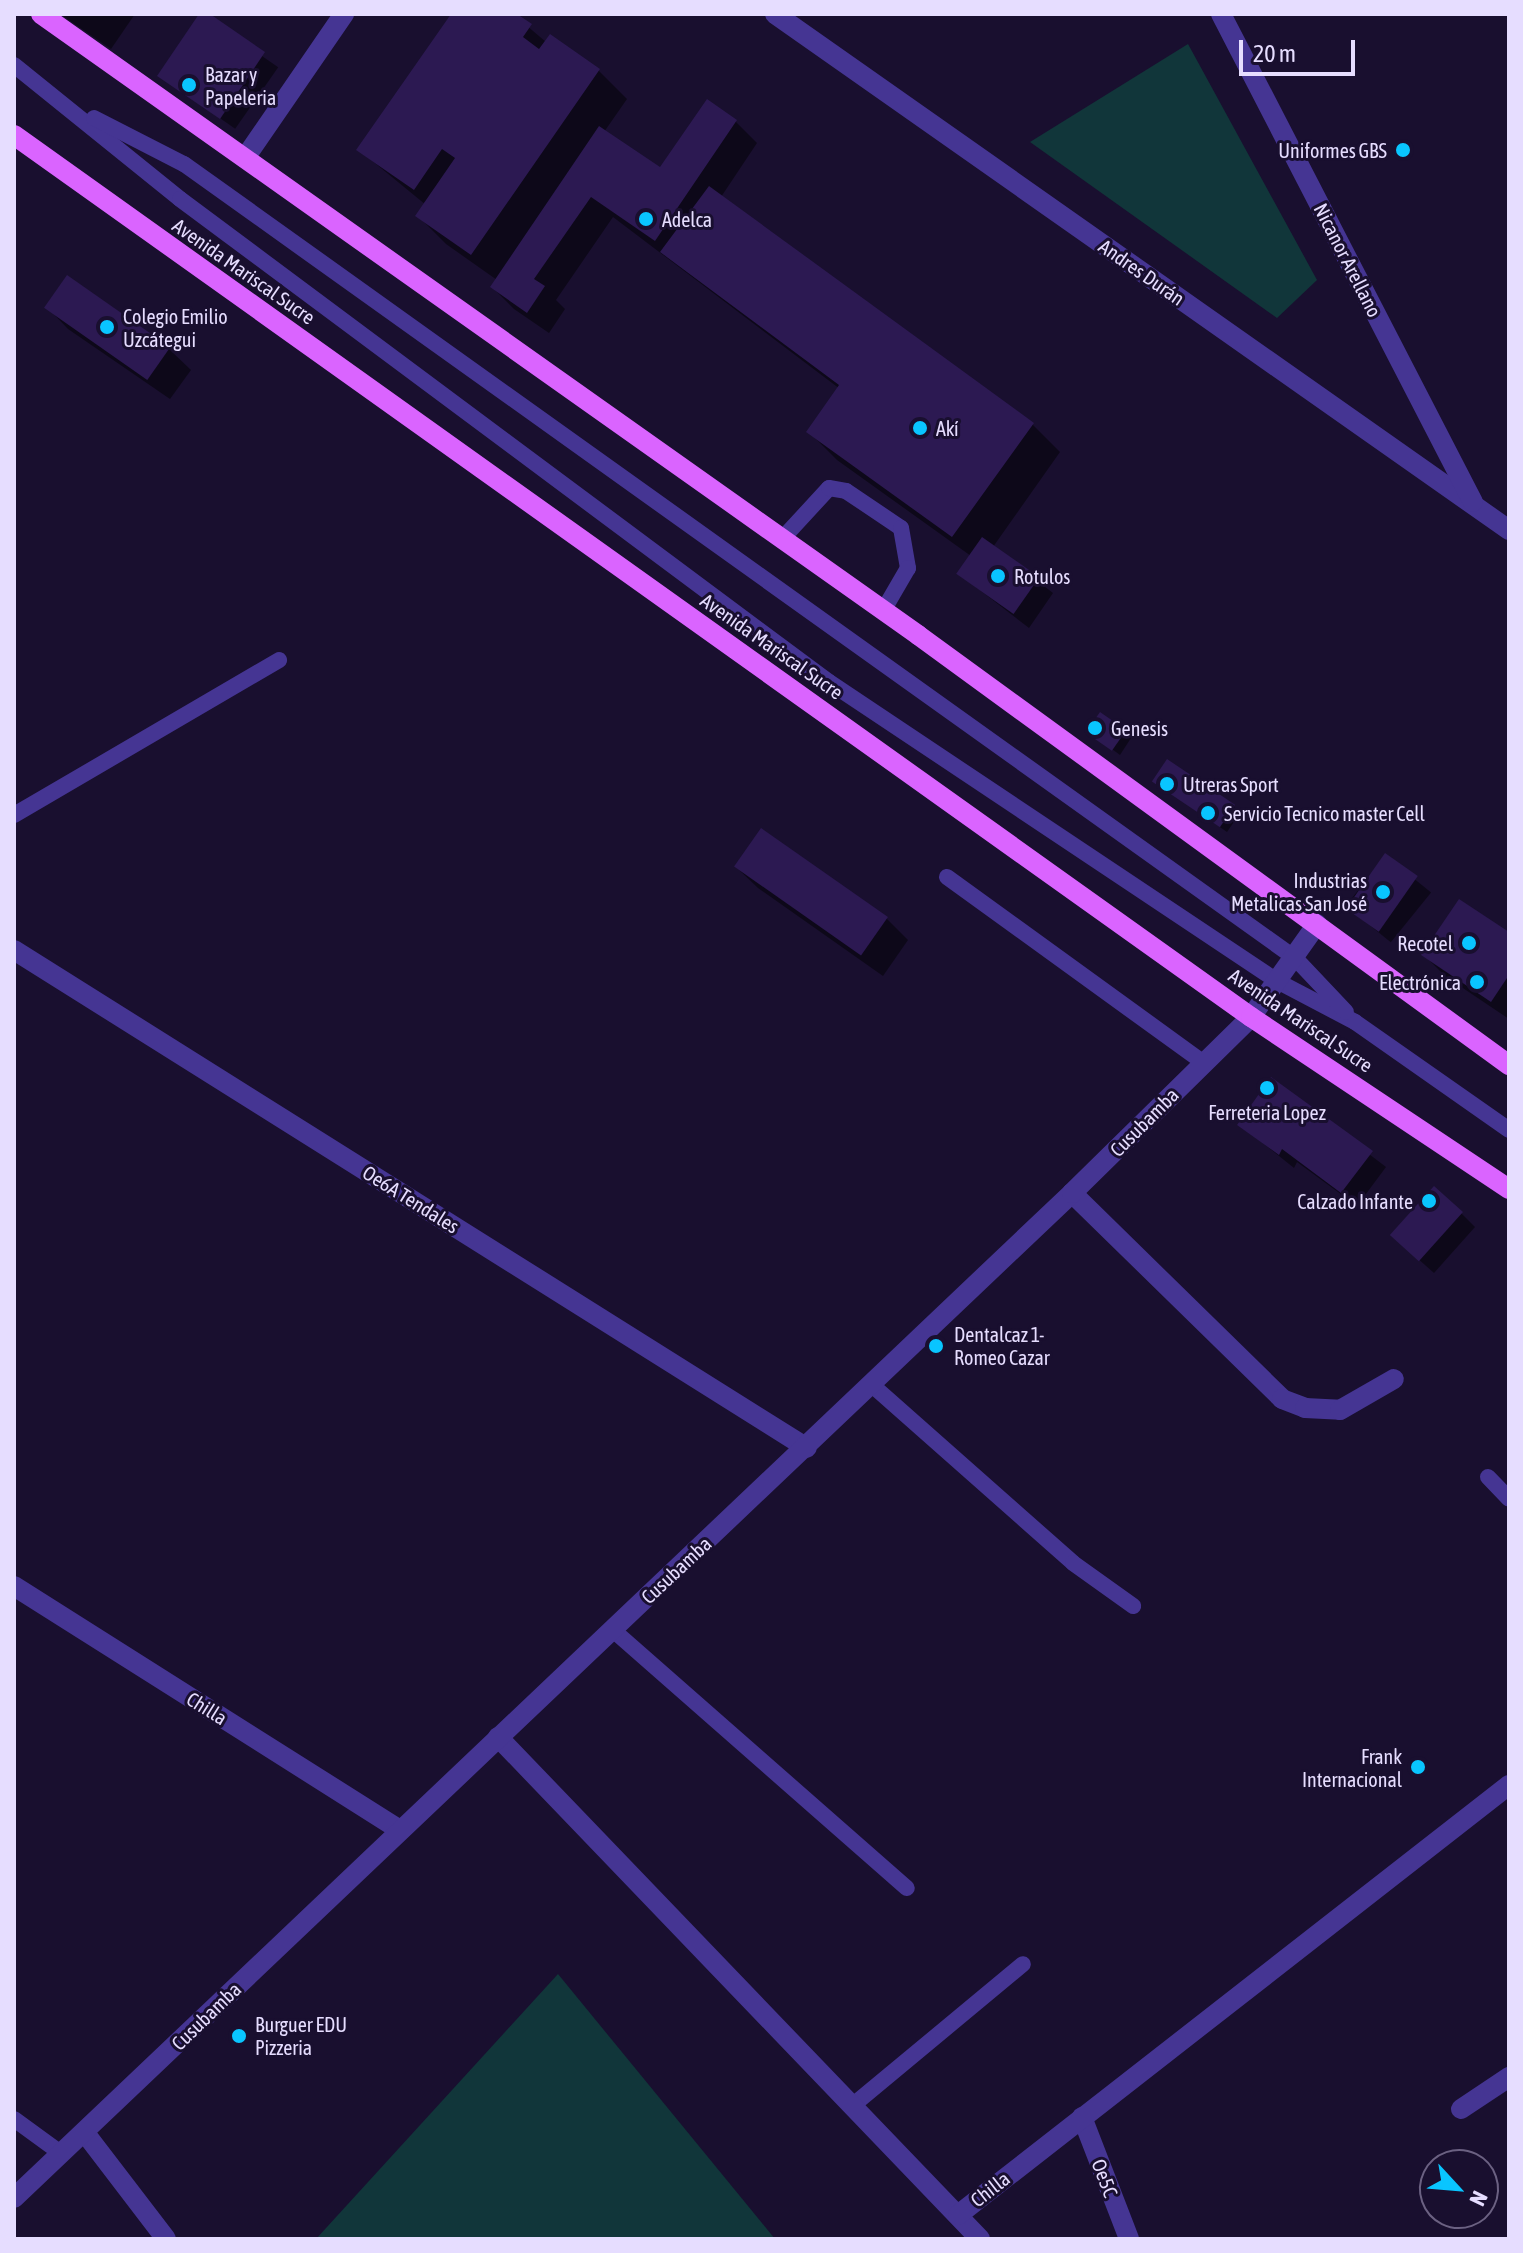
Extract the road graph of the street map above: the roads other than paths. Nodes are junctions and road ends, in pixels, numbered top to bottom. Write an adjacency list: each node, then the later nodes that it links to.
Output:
1 (41, 14): 8 (main road)
2 (344, 14): 8 (street)
3 (775, 14): 9 (street, Andres Durán)
4 (1221, 14): 9 (street, Nicanor Arellano)
5 (14, 65): 6 (lane)
6 (69, 104): 18 (lane); 19 (lane)
7 (14, 135): 20 (main road, Avenida Mariscal Sucre)
8 (245, 158): 11 (main road)
9 (1475, 505): 10 (street, Andres Durán)
10 (1509, 530)
11 (782, 539): 12 (main road); 12 (lane)
12 (883, 611): 16 (main road)
13 (279, 660): 14 (lane)
14 (14, 815)
15 (947, 877): 22 (lane)
16 (1317, 924): 18 (street, Cusubamba); 23 (main road)
17 (14, 950): 29 (street, Oe6A Tendales)
18 (1295, 958): 19 (street, Cusubamba); 21 (lane)
19 (1277, 981): 20 (street, Cusubamba); 21 (lane)
20 (1251, 1017): 22 (street, Cusubamba); 25 (main road, Avenida Mariscal Sucre)
21 (1355, 1022): 24 (lane)
22 (1204, 1063): 26 (street, Cusubamba)
23 (1509, 1065)
24 (1509, 1130)
25 (1509, 1189)
26 (1072, 1193): 27 (street); 28 (street, Cusubamba)
27 (1394, 1379)
28 (872, 1385): 29 (street, Cusubamba); 33 (lane)
29 (807, 1448): 34 (street, Cusubamba)
30 (1488, 1477): 31 (lane)
31 (1509, 1499)
32 (14, 1586): 37 (street, Chilla)
33 (1133, 1606)
34 (613, 1630): 35 (street, Cusubamba); 38 (lane)
35 (498, 1737): 37 (street, Cusubamba); 41 (street, Chilla)
36 (1509, 1785): 43 (street, Chilla)
37 (400, 1830): 45 (street, Cusubamba)
38 (907, 1888)
39 (1023, 1964): 41 (lane)
40 (1509, 2077): 42 (street)
41 (852, 2106): 48 (street, Chilla)
42 (1461, 2109)
43 (1082, 2117): 48 (street, Chilla); 51 (street, Oe5C)
44 (14, 2119): 46 (lane)
45 (85, 2133): 46 (street, Cusubamba); 49 (street)
46 (62, 2154): 47 (street, Cusubamba)
47 (14, 2198)
48 (958, 2215): 50 (street)
49 (166, 2239)
50 (980, 2239)
51 (1129, 2239)

